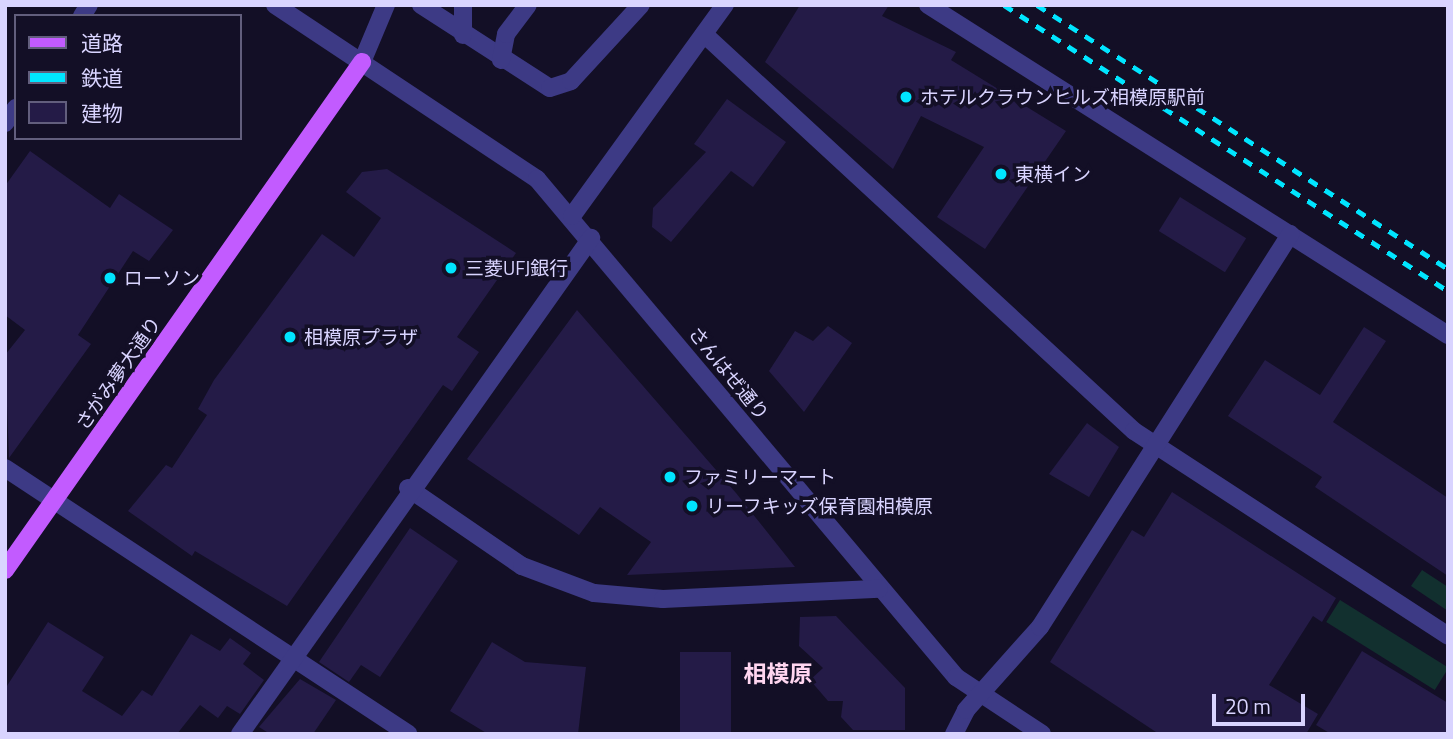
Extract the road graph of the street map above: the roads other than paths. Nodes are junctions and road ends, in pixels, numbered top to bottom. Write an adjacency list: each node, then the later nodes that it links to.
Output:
1 (275, 5): 12 (street, さんはぜ通り)
2 (386, 5): 12 (street)
3 (421, 5): 10 (street)
4 (463, 5): 10 (street)
5 (528, 5): 11 (street)
6 (641, 5): 11 (street)
7 (725, 5): 9 (street)
8 (928, 5): 14 (street)
9 (704, 34): 13 (street); 17 (street)
10 (463, 36): 11 (street)
11 (501, 60)
12 (362, 62): 13 (street, さんはぜ通り); 20 (main road, さがみ夢大通り)
13 (572, 216): 15 (street, さんはぜ通り)
14 (1290, 234): 16 (street); 17 (street)
15 (591, 238): 19 (street); 22 (street, さんはぜ通り)
16 (1448, 335)
17 (1152, 444): 23 (street); 25 (street)
18 (5, 468): 20 (street)
19 (408, 488): 22 (street); 24 (street)
20 (54, 500): 21 (main road, さがみ夢大通り); 24 (street)
21 (5, 570)
22 (878, 589): 25 (street, さんはぜ通り)
23 (1448, 636)
24 (292, 656): 26 (street); 27 (street)
25 (980, 694): 28 (street); 29 (street, さんはぜ通り)
26 (240, 734)
27 (408, 734)
28 (954, 734)
29 (1042, 734)

